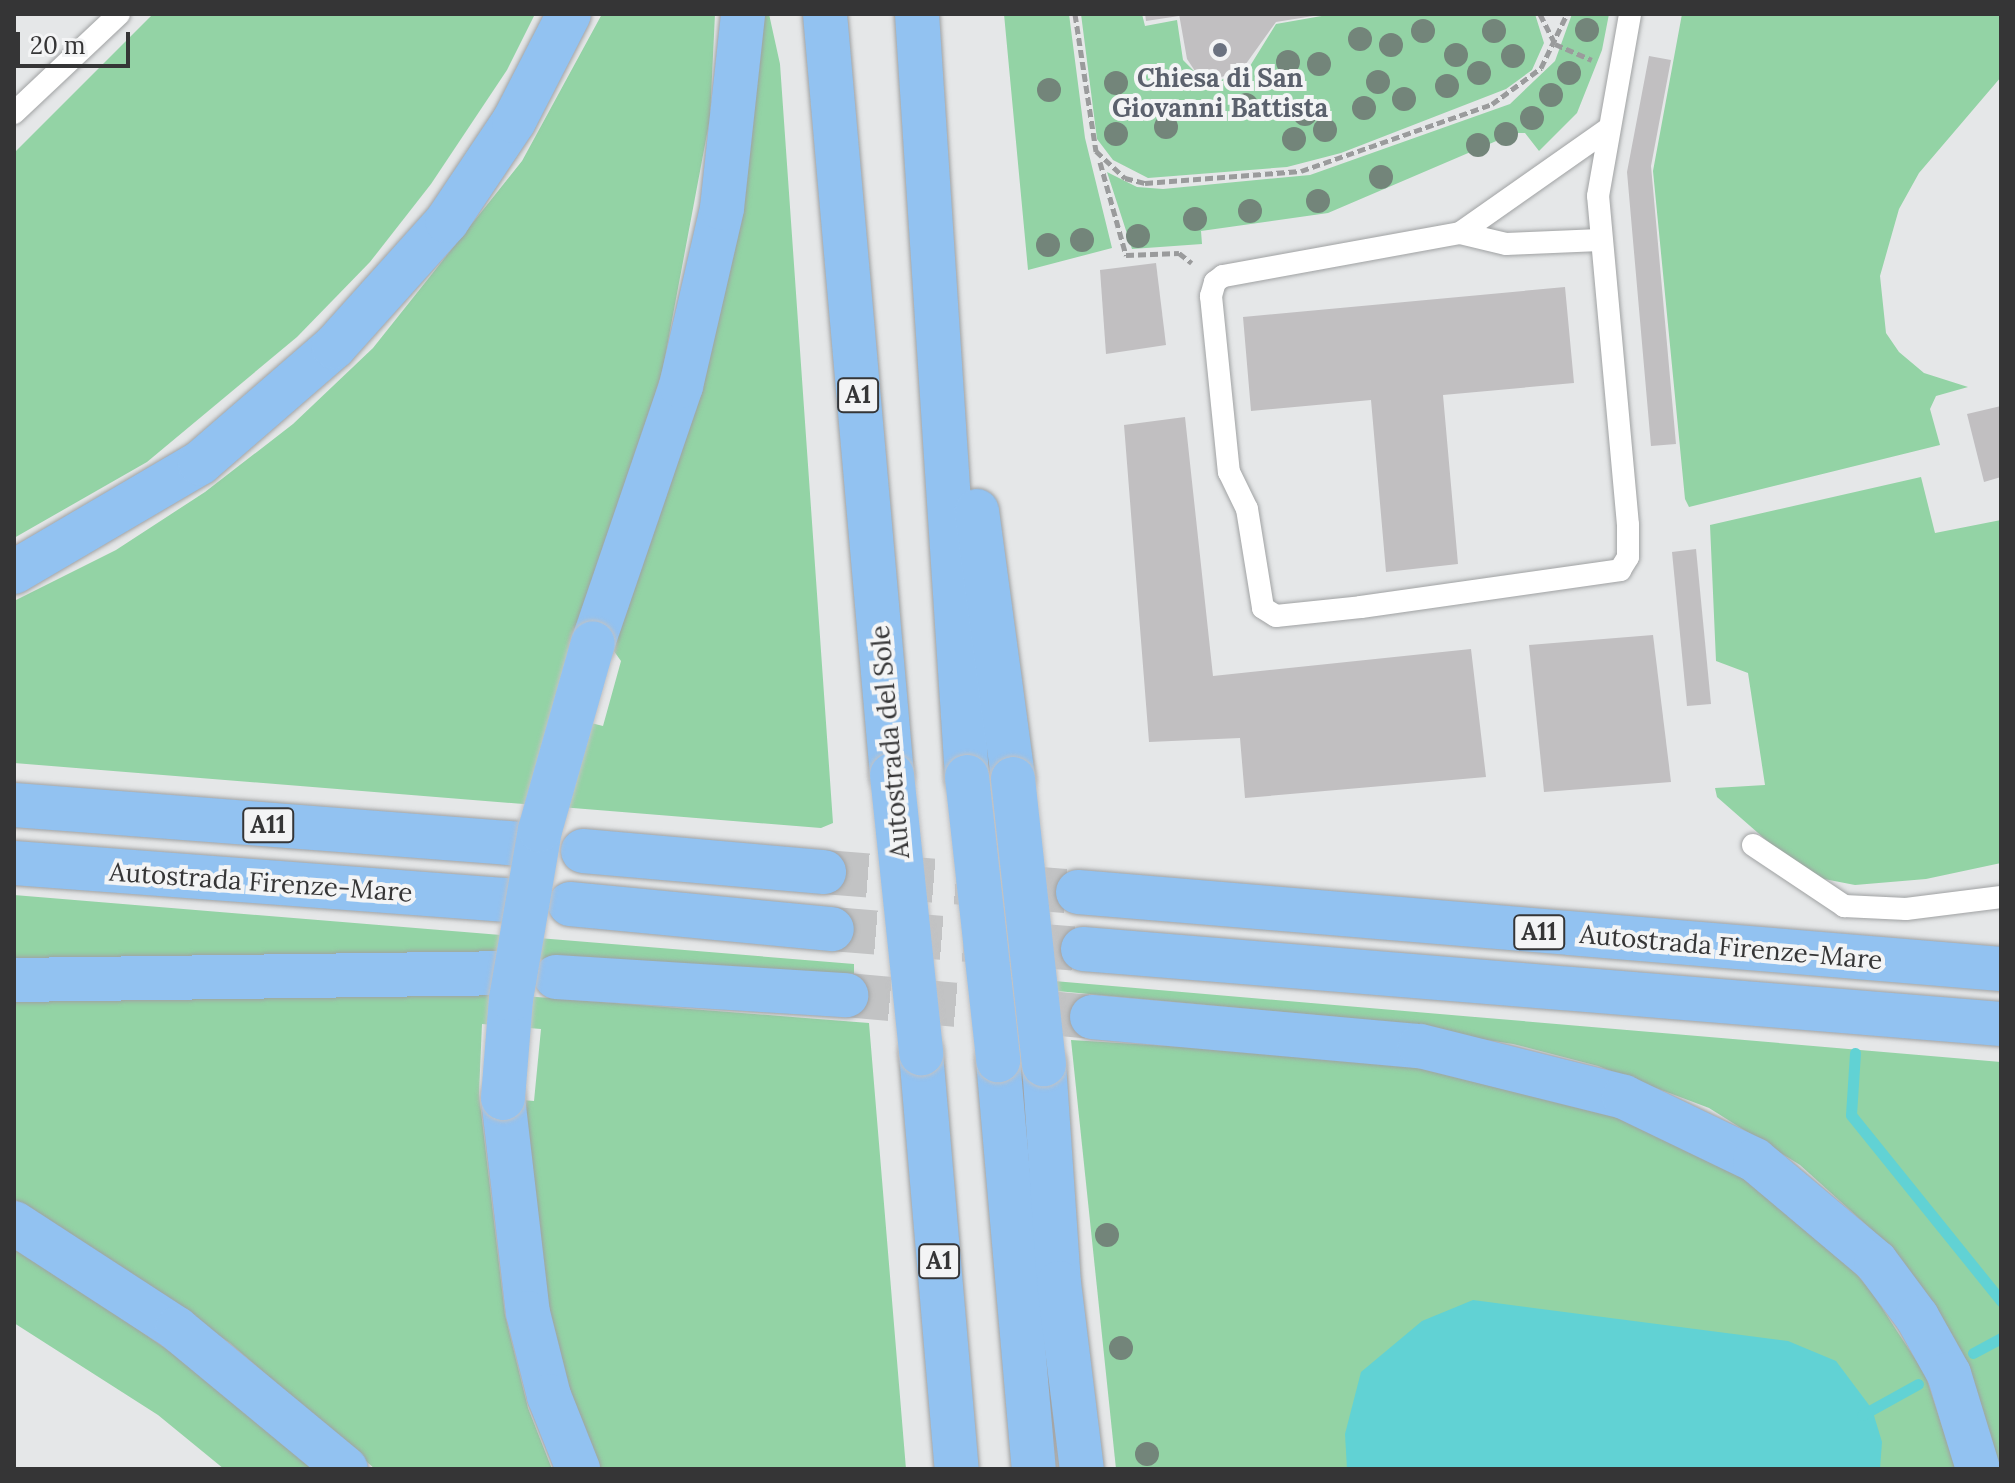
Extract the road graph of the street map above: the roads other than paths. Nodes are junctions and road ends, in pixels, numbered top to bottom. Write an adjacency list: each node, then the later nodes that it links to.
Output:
1 (119, 14): 7 (lane)
2 (569, 14): 12 (highway)
3 (743, 14): 34 (highway, bridge)
4 (825, 14): 35 (highway, Autostrada del Sole / A1, bridge)
5 (917, 14): 9 (highway)
6 (1630, 14): 8 (lane)
7 (14, 113)
8 (1608, 129): 10 (lane); 11 (lane)
9 (929, 144): 36 (highway, bridge); 37 (highway, bridge)
10 (1460, 233): 11 (lane); 11 (lane)
11 (1600, 240)
12 (14, 572)
13 (14, 805): 14 (highway, A11)
14 (522, 844)
15 (1753, 845): 20 (lane)
16 (583, 851): 18 (highway)
17 (14, 863): 21 (highway, Autostrada Firenze-Mare / A11)
18 (824, 872)
19 (1078, 892): 25 (highway, Autostrada Firenze-Mare / A11)
20 (2001, 897)
21 (509, 900)
22 (570, 904): 23 (highway)
23 (832, 929)
24 (1083, 949): 31 (highway, Autostrada Firenze-Mare / A11)
25 (2001, 969)
26 (496, 973): 28 (highway)
27 (556, 977): 29 (highway)
28 (14, 980)
29 (846, 995)
30 (1092, 1017): 38 (highway)
31 (2001, 1024)
32 (14, 1223): 33 (highway)
33 (346, 1469)
34 (578, 1469)
35 (957, 1469)
36 (1034, 1469)
37 (1082, 1469)
38 (1978, 1469)

